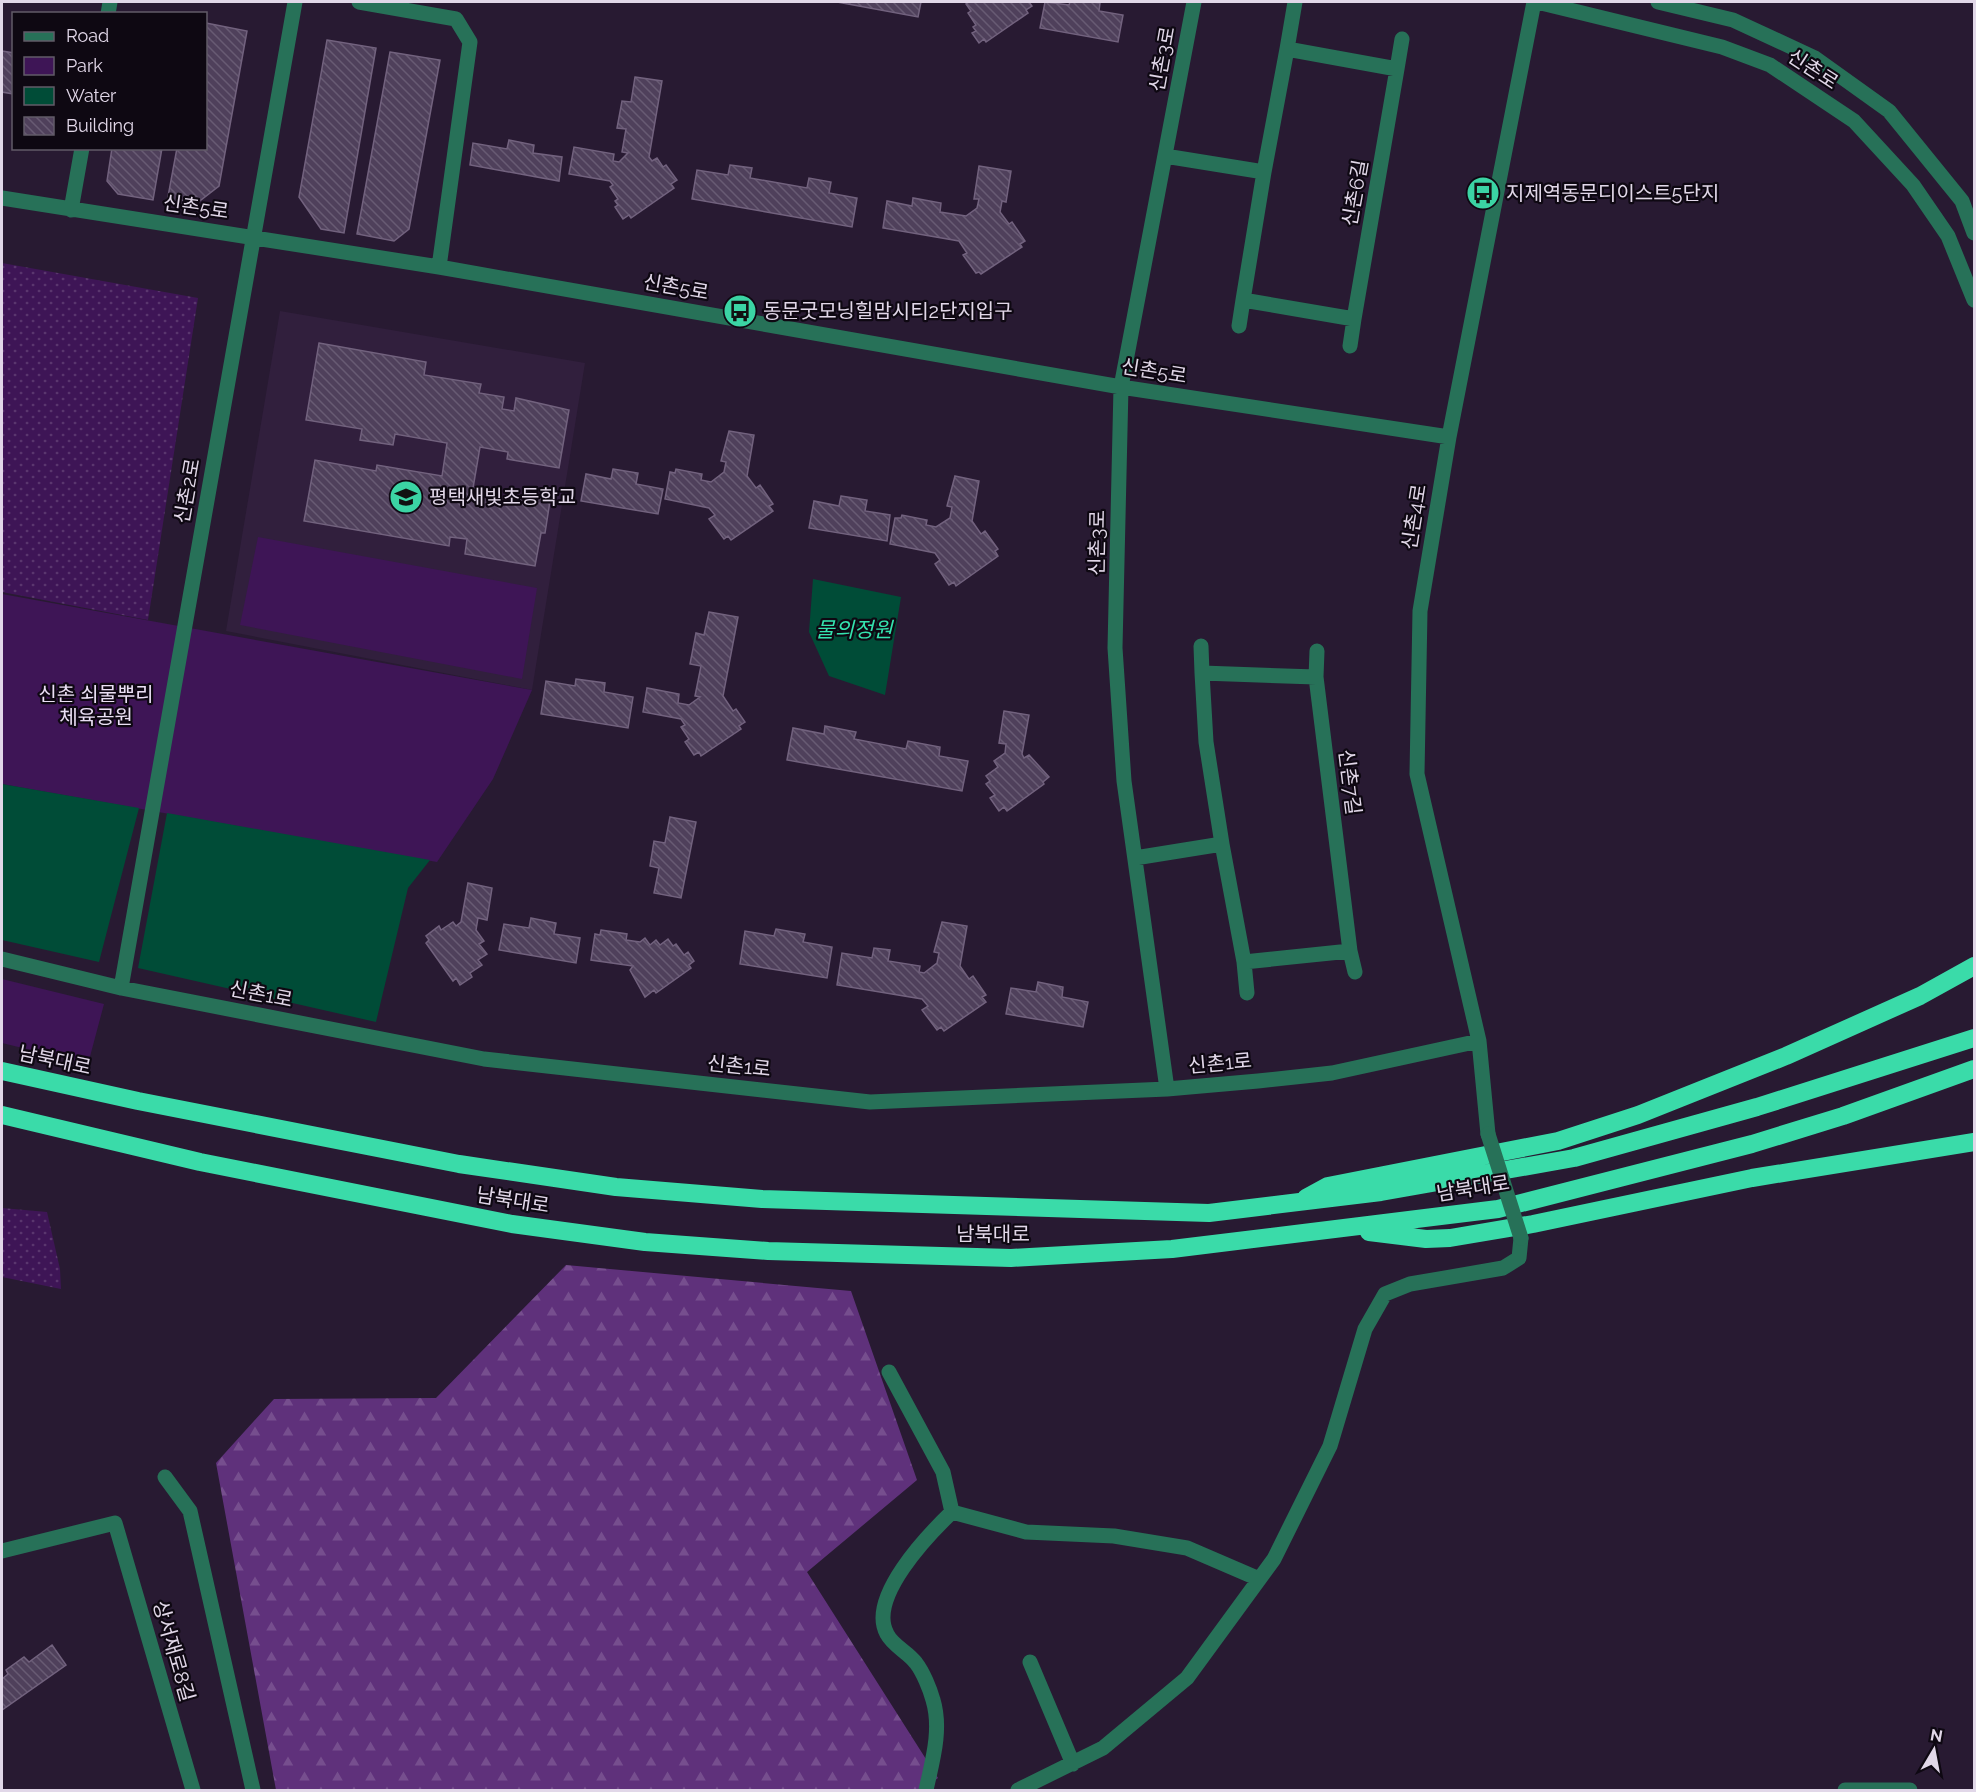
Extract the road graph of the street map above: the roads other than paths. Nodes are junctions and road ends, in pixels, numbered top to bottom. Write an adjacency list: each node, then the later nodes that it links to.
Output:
1 (295, 2): 16 (street, 신촌2로)
2 (359, 2): 17 (street)
3 (1194, 2): 11 (street, 신촌3로)
4 (1295, 2): 8 (street)
5 (1535, 2): 19 (street, 신촌로); 24 (street, 신촌4로)
6 (1658, 2): 15 (street, 신촌로)
7 (1402, 39): 9 (street, 신촌6길)
8 (1287, 49): 9 (street); 12 (street)
9 (1397, 69): 20 (street, 신촌6길)
10 (82, 150): 14 (street)
11 (1166, 156): 12 (street); 23 (street, 신촌3로)
12 (1264, 172): 18 (street)
13 (2, 198): 14 (street, 신촌5로)
14 (71, 210): 16 (street, 신촌5로)
15 (1974, 233)
16 (253, 237): 17 (street, 신촌5로); 36 (street, 신촌2로)
17 (439, 267): 23 (street, 신촌5로)
18 (1243, 300): 20 (street); 21 (street)
19 (1974, 300)
20 (1354, 319): 22 (street, 신촌6길)
21 (1239, 326)
22 (1350, 346)
23 (1121, 387): 24 (street, 신촌5로); 30 (street, 신촌3로)
24 (1449, 437): 39 (street, 신촌4로)
25 (1201, 646): 27 (street)
26 (1317, 651): 28 (street, 신촌7길)
27 (1202, 673): 28 (street); 29 (street)
28 (1316, 676): 31 (street, 신촌7길)
29 (1222, 844): 30 (street); 33 (street)
30 (1134, 858): 42 (street, 신촌3로)
31 (1350, 951): 33 (street); 35 (street, 신촌7길)
32 (2, 959): 36 (street, 신촌1로)
33 (1244, 962): 37 (street)
34 (1974, 966): 45 (highway)
35 (1355, 972)
36 (121, 988): 42 (street, 신촌1로)
37 (1247, 993)
38 (1974, 1038): 45 (highway, 남북대로)
39 (1479, 1041): 42 (street, 신촌1로); 51 (street, 신촌4로, bridge)
40 (1974, 1069): 46 (highway, 남북대로)
41 (2, 1071): 45 (highway, 남북대로)
42 (1167, 1089)
43 (2, 1115): 46 (highway, 남북대로)
44 (1974, 1142): 46 (highway)
45 (1297, 1203)
46 (1338, 1229)
47 (889, 1372): 49 (street)
48 (165, 1477): 55 (street)
49 (952, 1512): 51 (street); 56 (street)
50 (2, 1551): 54 (street, 상서재로8길)
51 (1259, 1579): 53 (street)
52 (1030, 1662): 53 (street)
53 (1073, 1764): 57 (street)
54 (193, 1791)
55 (253, 1791)
56 (926, 1791)
57 (1018, 1791)
58 (1845, 1791): 59 (street)
59 (1911, 1791)

